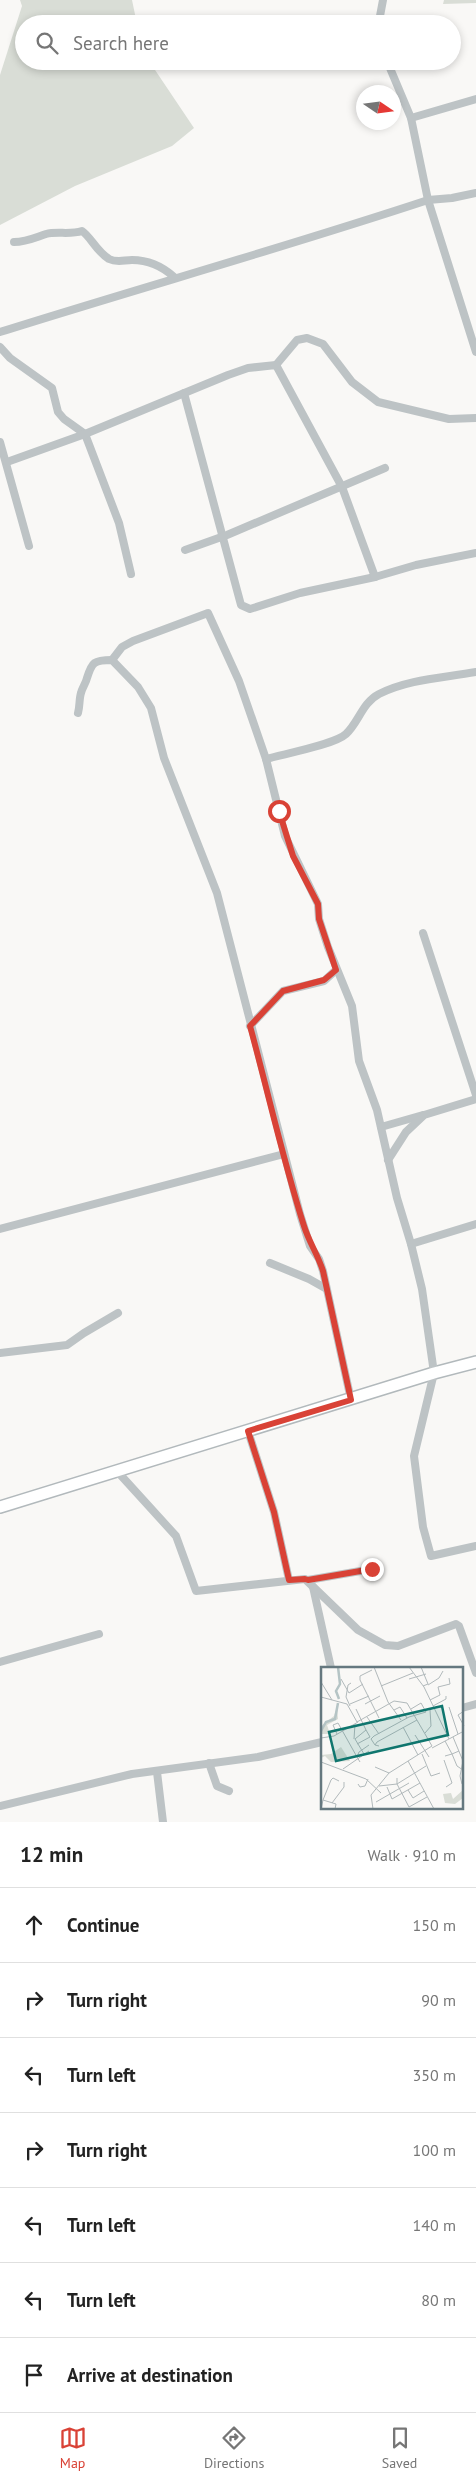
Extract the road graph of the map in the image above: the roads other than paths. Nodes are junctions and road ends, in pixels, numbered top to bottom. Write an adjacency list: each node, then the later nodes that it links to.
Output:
1 (383, 0): 2 (street)
2 (380, 15)
3 (391, 70): 5 (street)
4 (476, 99): 5 (street)
5 (411, 118): 7 (street)
6 (476, 193): 7 (street)
7 (428, 200): 9 (street); 12 (street)
8 (14, 242): 9 (street)
9 (174, 277): 10 (street)
10 (0, 332)
11 (0, 347): 16 (street)
12 (476, 352)
13 (276, 365): 14 (street); 15 (street); 20 (street)
14 (184, 392): 16 (street); 21 (street)
15 (476, 418)
16 (85, 434): 18 (street); 25 (street)
17 (0, 442): 18 (street)
18 (6, 462): 22 (street)
19 (385, 468): 20 (street)
20 (342, 487): 21 (street); 26 (street)
21 (224, 536): 23 (street); 26 (street)
22 (29, 546)
23 (185, 550)
24 (476, 553): 26 (street)
25 (131, 574)
26 (375, 577)
27 (112, 660): 29 (street); 30 (street); 33 (street)
28 (476, 672): 30 (street)
29 (78, 713)
30 (266, 759): 32 (street)
31 (423, 933): 34 (street)
32 (336, 970): 33 (street); 36 (street)
33 (250, 1026): 37 (street)
34 (476, 1097): 35 (street)
35 (424, 1115): 36 (street); 38 (street)
36 (381, 1127): 38 (street)
37 (284, 1154): 40 (street); 43 (street)
38 (388, 1160): 41 (street)
39 (476, 1224): 41 (street)
40 (0, 1229)
41 (411, 1244): 47 (street)
42 (270, 1263): 43 (street)
43 (325, 1288): 48 (street)
44 (118, 1313): 45 (street)
45 (0, 1353)
46 (476, 1362): 47 (main road)
47 (434, 1373): 48 (main road); 52 (street)
48 (351, 1400): 49 (main road)
49 (248, 1431): 50 (main road); 54 (street)
50 (116, 1470): 51 (main road); 54 (street)
51 (0, 1508)
52 (476, 1546)
53 (372, 1569): 55 (street)
54 (289, 1580): 55 (street)
55 (311, 1584): 58 (street); 59 (street)
56 (99, 1634): 57 (street)
57 (0, 1662)
58 (330, 1667)
59 (476, 1673)
60 (321, 1742): 61 (street)
61 (209, 1763): 62 (street); 63 (street)
62 (157, 1772): 64 (street); 65 (street)
63 (229, 1792)
64 (0, 1806)
65 (163, 1822)

